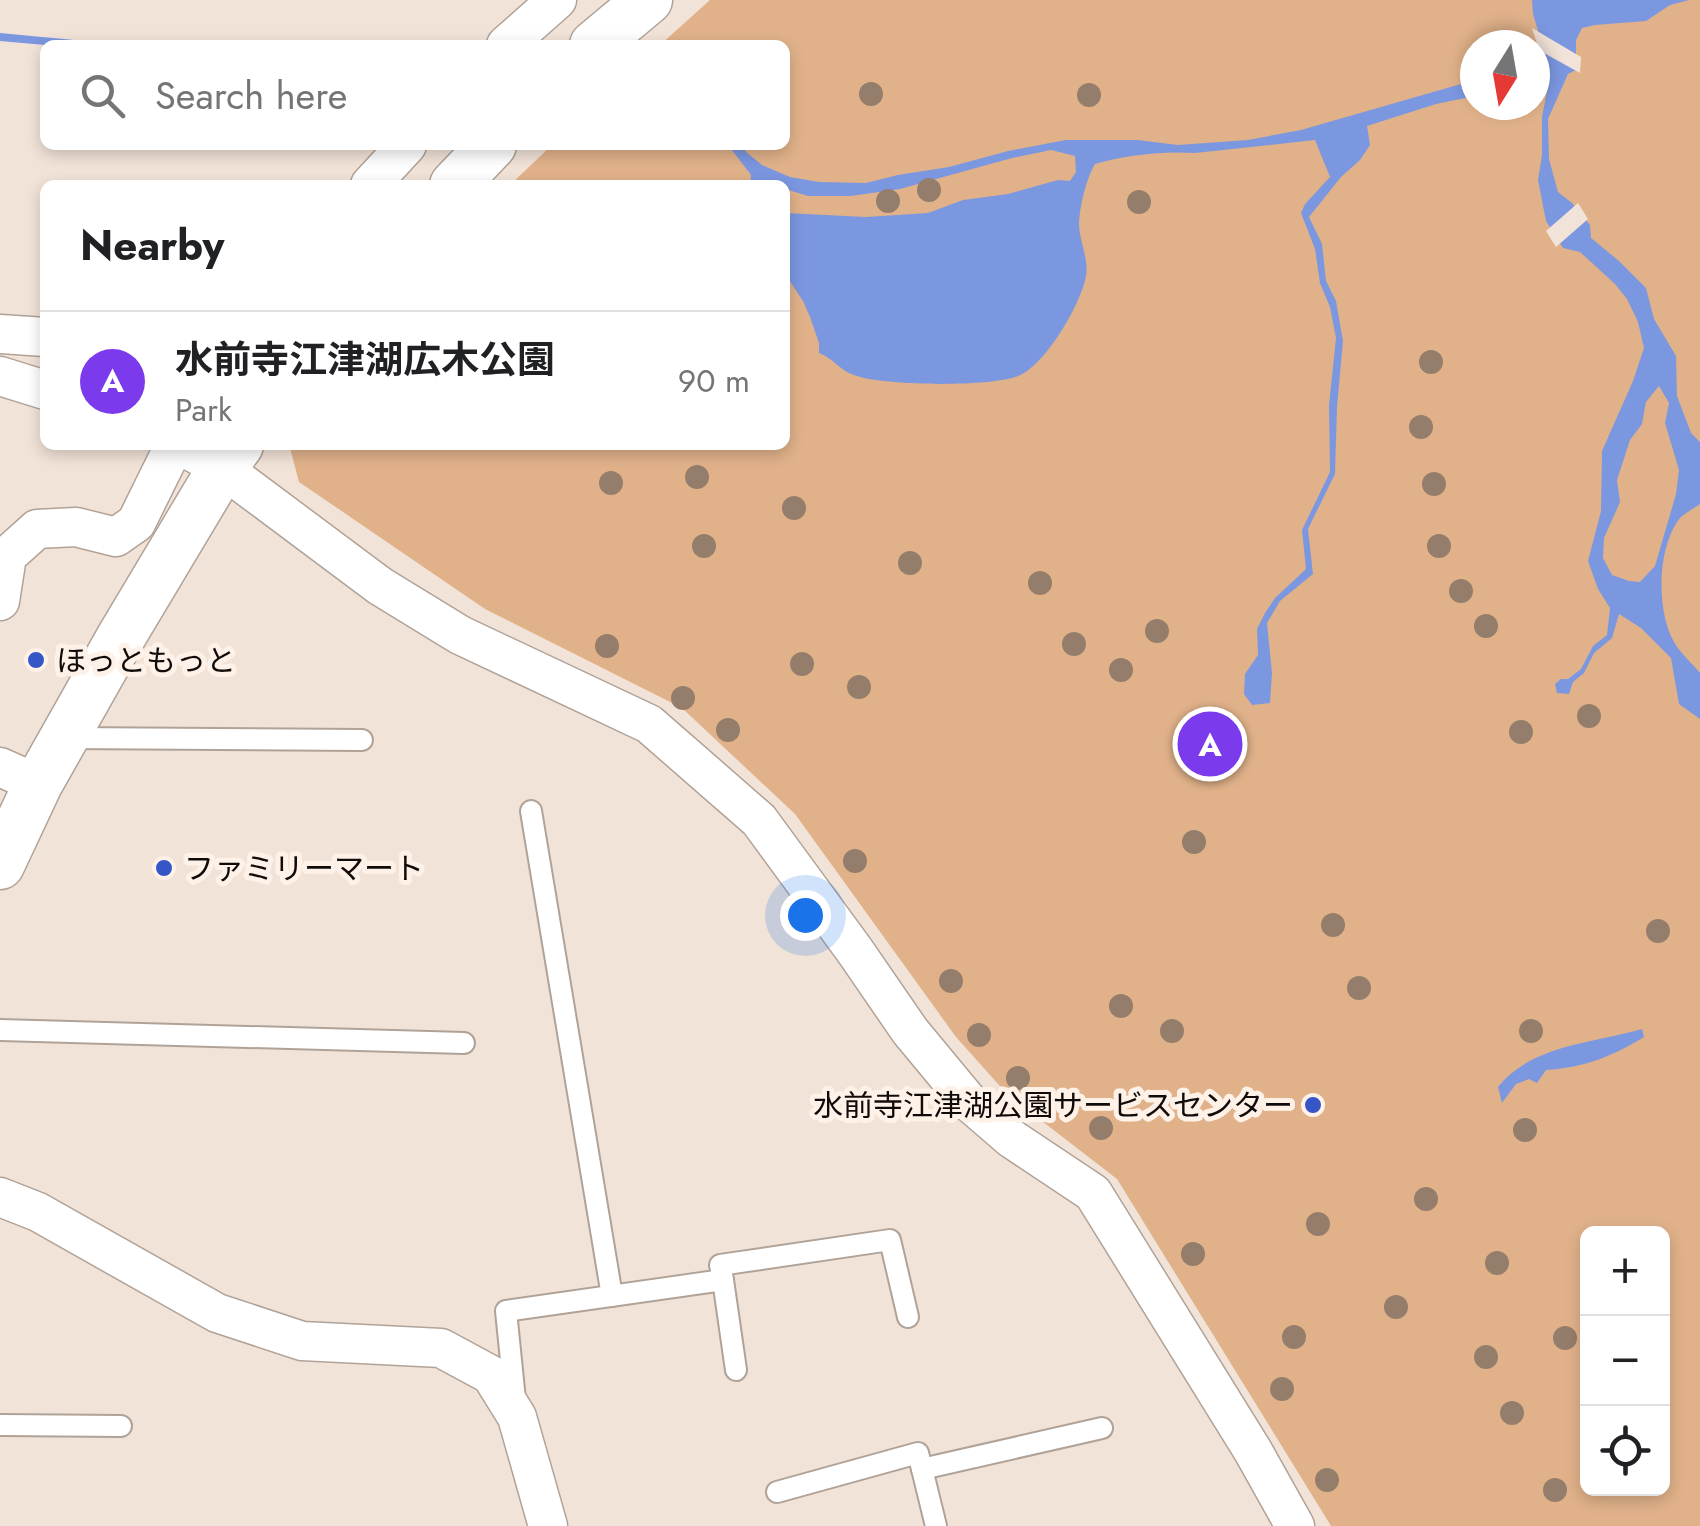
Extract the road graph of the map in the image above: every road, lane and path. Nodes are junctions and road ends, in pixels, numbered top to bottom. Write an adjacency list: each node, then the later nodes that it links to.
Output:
1 (557, 0): 3 (street)
2 (648, 0): 4 (street)
3 (512, 40)
4 (600, 40)
5 (402, 150): 7 (street)
6 (487, 150): 8 (street)
7 (375, 180)
8 (459, 180)
9 (0, 334): 10 (street)
10 (40, 338)
11 (0, 376): 12 (street)
12 (40, 388)
13 (174, 450): 14 (street); 15 (street)
14 (233, 453): 16 (street); 36 (street)
15 (0, 601)
16 (64, 738): 17 (lane); 18 (street)
17 (362, 740)
18 (19, 775): 20 (street)
19 (531, 811): 25 (lane)
20 (0, 866)
21 (0, 1030): 22 (lane)
22 (464, 1043)
23 (0, 1197): 28 (street)
24 (723, 1280): 25 (lane); 26 (lane); 27 (lane)
25 (612, 1296): 28 (lane)
26 (908, 1317)
27 (736, 1370)
28 (517, 1417): 34 (street)
29 (0, 1425): 30 (lane)
30 (121, 1426)
31 (1102, 1428): 32 (lane)
32 (922, 1470): 33 (lane); 35 (lane)
33 (777, 1492)
34 (548, 1526)
35 (936, 1526)
36 (1294, 1526)

